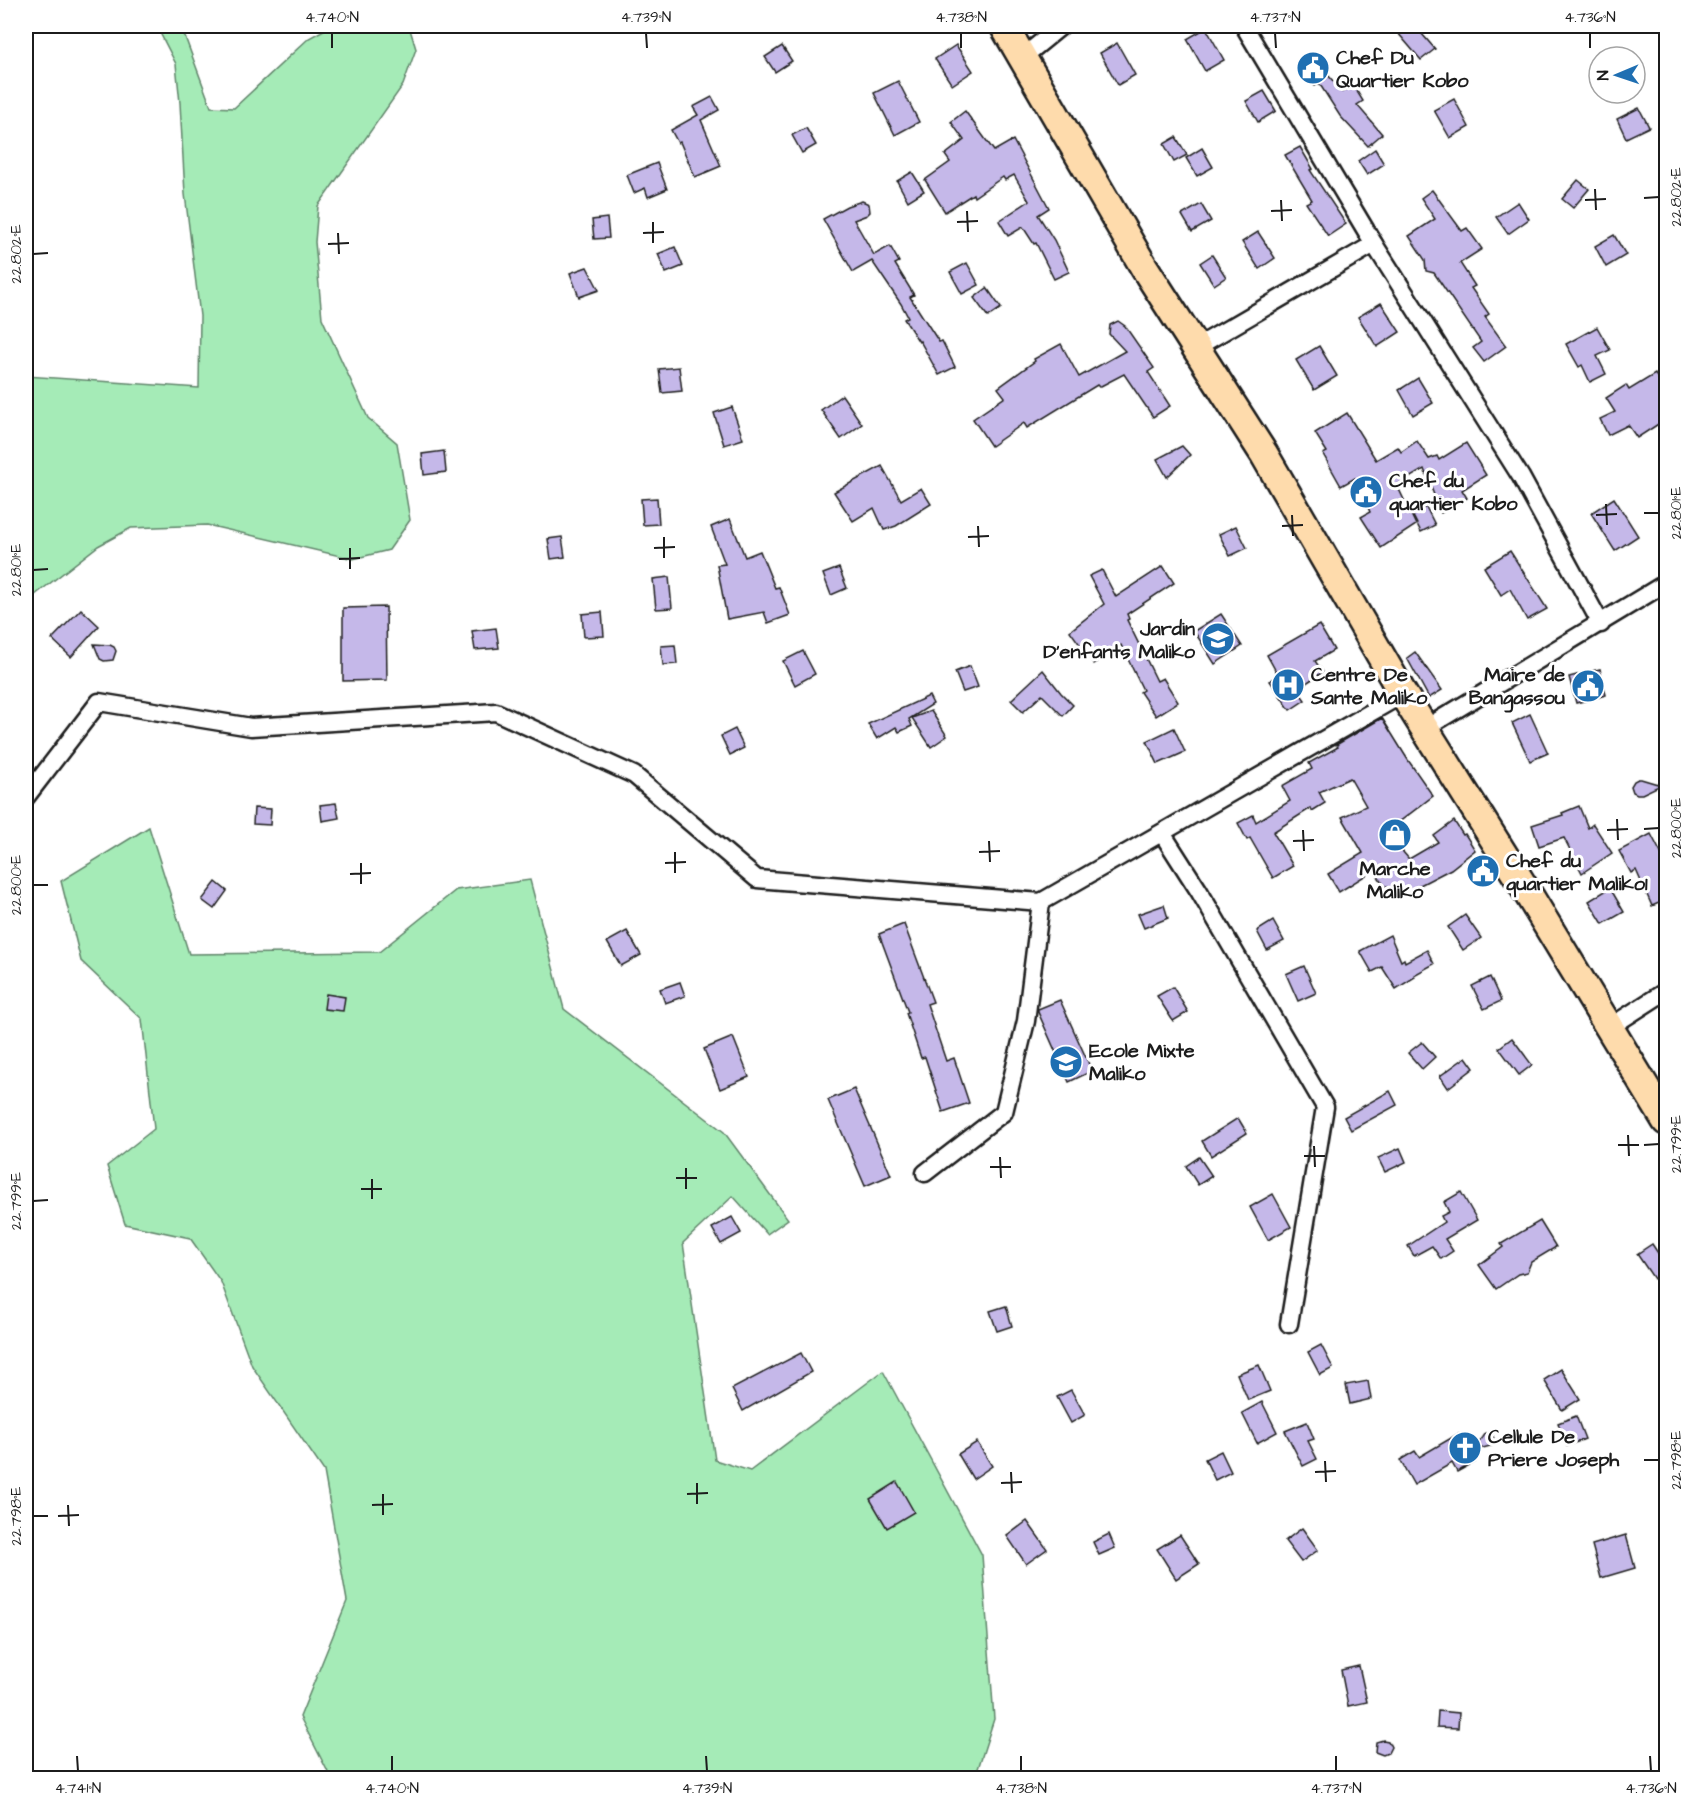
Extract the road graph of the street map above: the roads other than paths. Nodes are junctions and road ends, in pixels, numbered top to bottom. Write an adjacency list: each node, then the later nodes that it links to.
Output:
1 (1004, 26): 4 (main road)
2 (1061, 26): 4 (street)
3 (1244, 26): 5 (street)
4 (1023, 57): 6 (main road)
5 (1374, 244): 6 (street); 8 (street)
6 (1195, 348): 9 (main road)
7 (1666, 583): 8 (street)
8 (1601, 624): 10 (street)
9 (1403, 694): 10 (main road); 12 (street)
10 (1424, 729): 15 (main road)
11 (26, 797): 13 (street)
12 (1162, 832): 13 (street); 18 (street)
13 (1041, 902): 17 (street)
14 (1666, 991): 15 (street)
15 (1610, 1027): 16 (main road)
16 (1666, 1122)
17 (925, 1173)
18 (1289, 1324)

